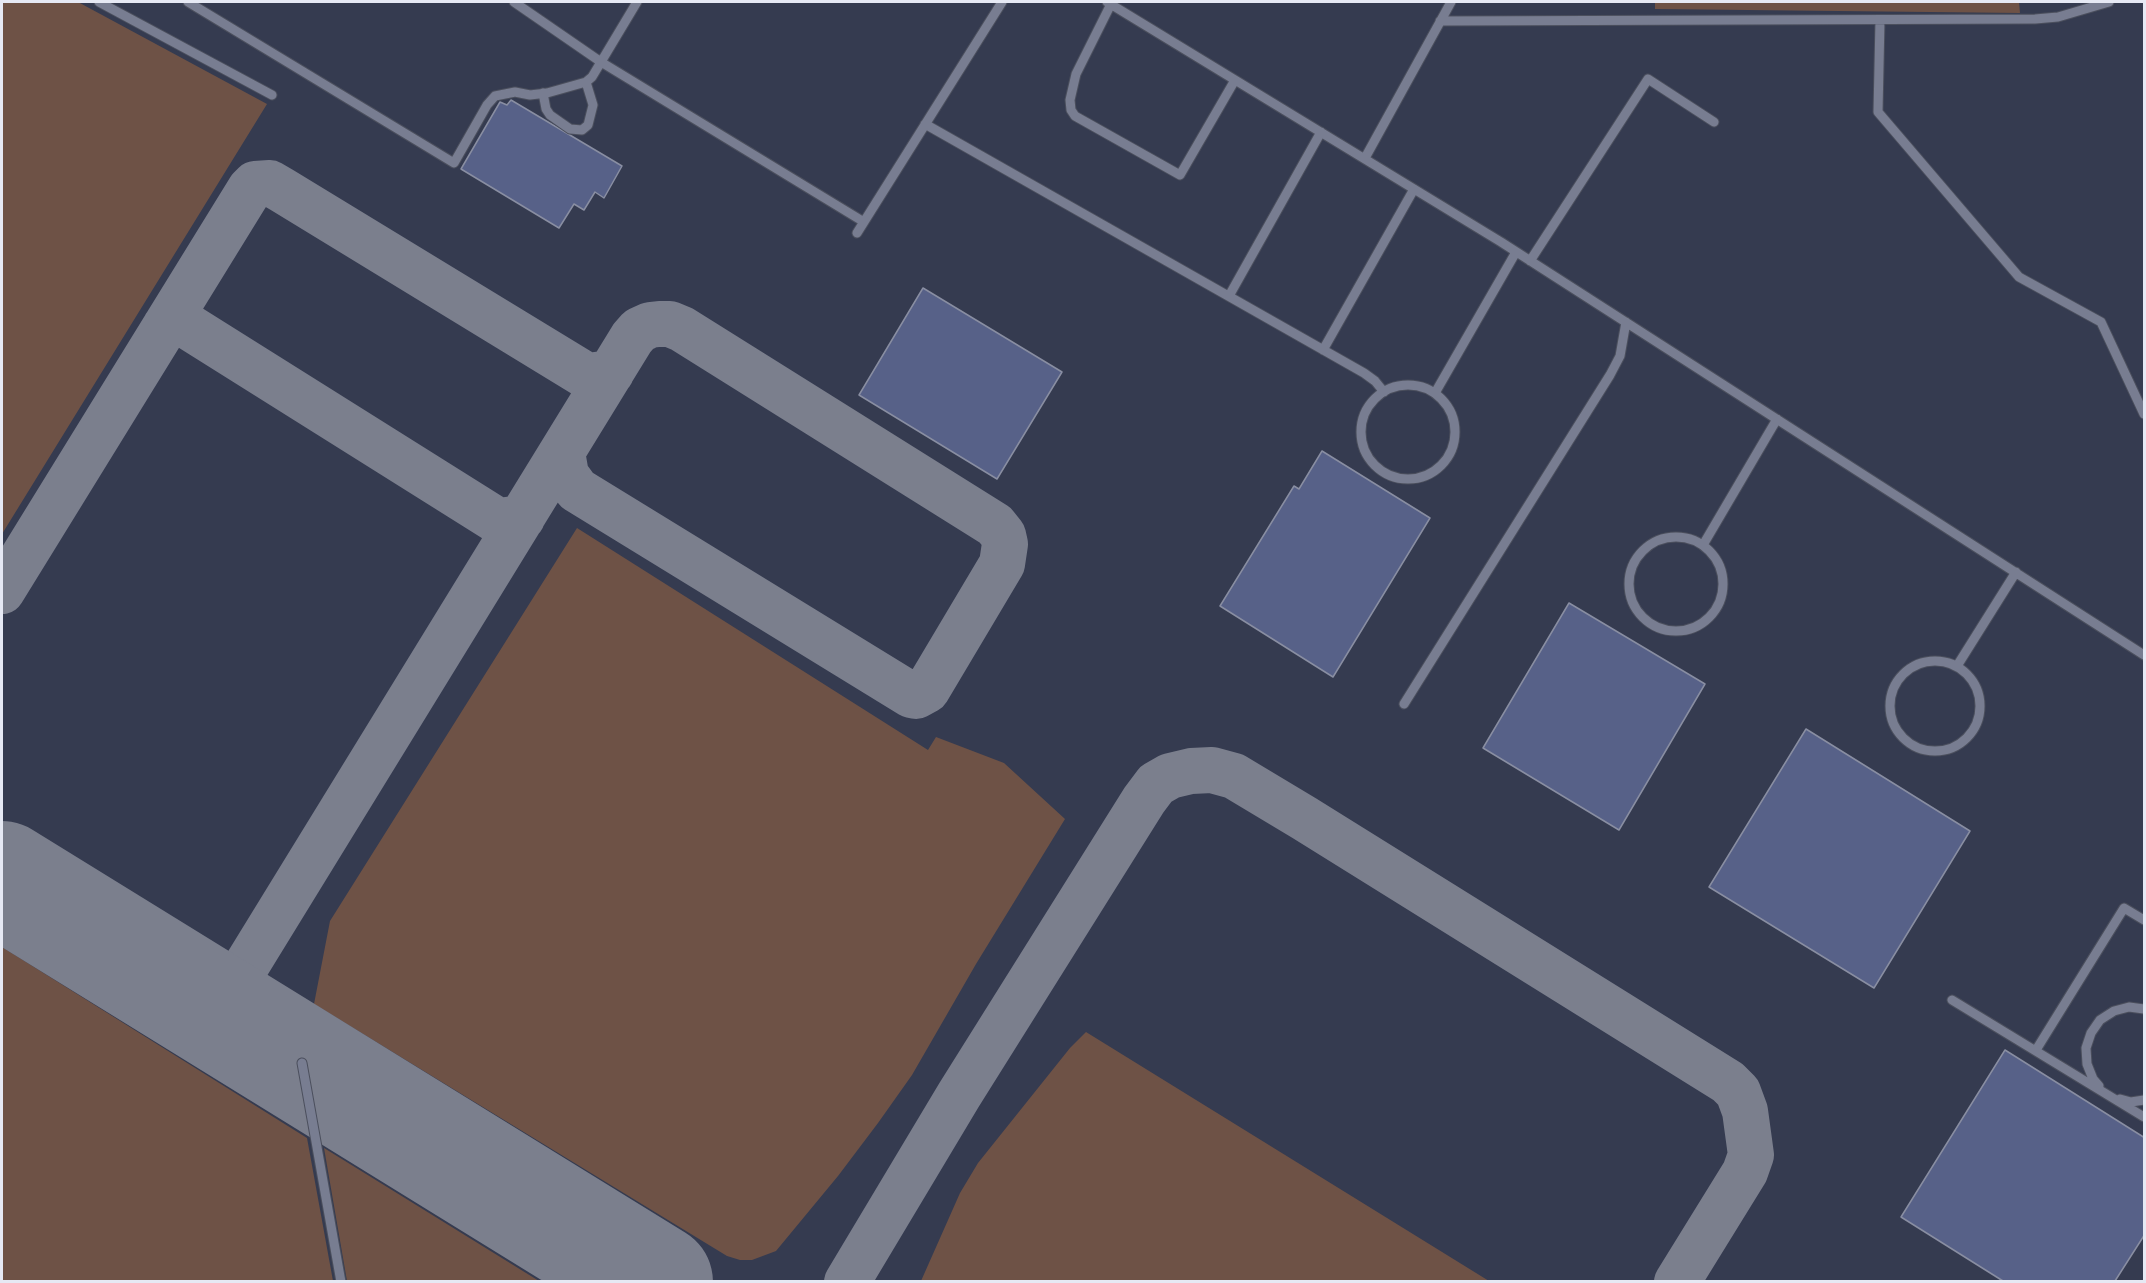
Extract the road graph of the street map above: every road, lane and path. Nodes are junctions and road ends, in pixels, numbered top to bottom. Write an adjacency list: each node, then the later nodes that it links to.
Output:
1 (99, 2): 15 (lane)
2 (188, 2): 14 (lane)
3 (514, 2): 11 (lane)
4 (637, 2): 11 (lane)
5 (1002, 2): 17 (lane)
6 (1451, 2): 10 (lane)
7 (2109, 2): 9 (lane)
8 (1109, 3): 12 (lane); 12 (lane)
9 (1880, 20): 10 (lane); 30 (lane)
10 (1440, 21): 19 (lane)
11 (601, 62): 13 (lane); 21 (lane)
12 (1235, 80): 18 (lane)
13 (586, 82): 14 (lane); 14 (lane)
14 (543, 93)
15 (272, 95)
16 (1714, 122): 24 (lane)
17 (925, 124): 21 (lane); 25 (lane)
18 (1321, 132): 19 (lane); 25 (lane)
19 (1365, 159): 20 (lane)
20 (1414, 189): 23 (lane); 27 (lane)
21 (864, 222): 22 (lane)
22 (857, 233)
23 (1516, 252): 24 (lane); 29 (lane)
24 (1530, 261): 26 (lane)
25 (1229, 296): 27 (lane)
26 (1626, 322): 31 (lane); 36 (lane)
27 (1323, 350): 28 (lane)
28 (1384, 392): 29 (lane); 29 (lane)
29 (1435, 393)
30 (2145, 414)
31 (1777, 419): 32 (lane); 33 (lane)
32 (1703, 545): 32 (lane)
33 (2016, 572): 34 (lane); 35 (lane)
34 (2145, 655)
35 (1957, 666): 35 (lane)
36 (1404, 704)
37 (2145, 920): 40 (lane)
38 (1952, 1000): 40 (lane)
39 (2145, 1009): 42 (lane)
40 (2036, 1050): 42 (lane)
41 (302, 1063): 45 (lane)
42 (2103, 1091): 43 (lane); 44 (lane)
43 (2145, 1100)
44 (2145, 1118)
45 (341, 1281)

